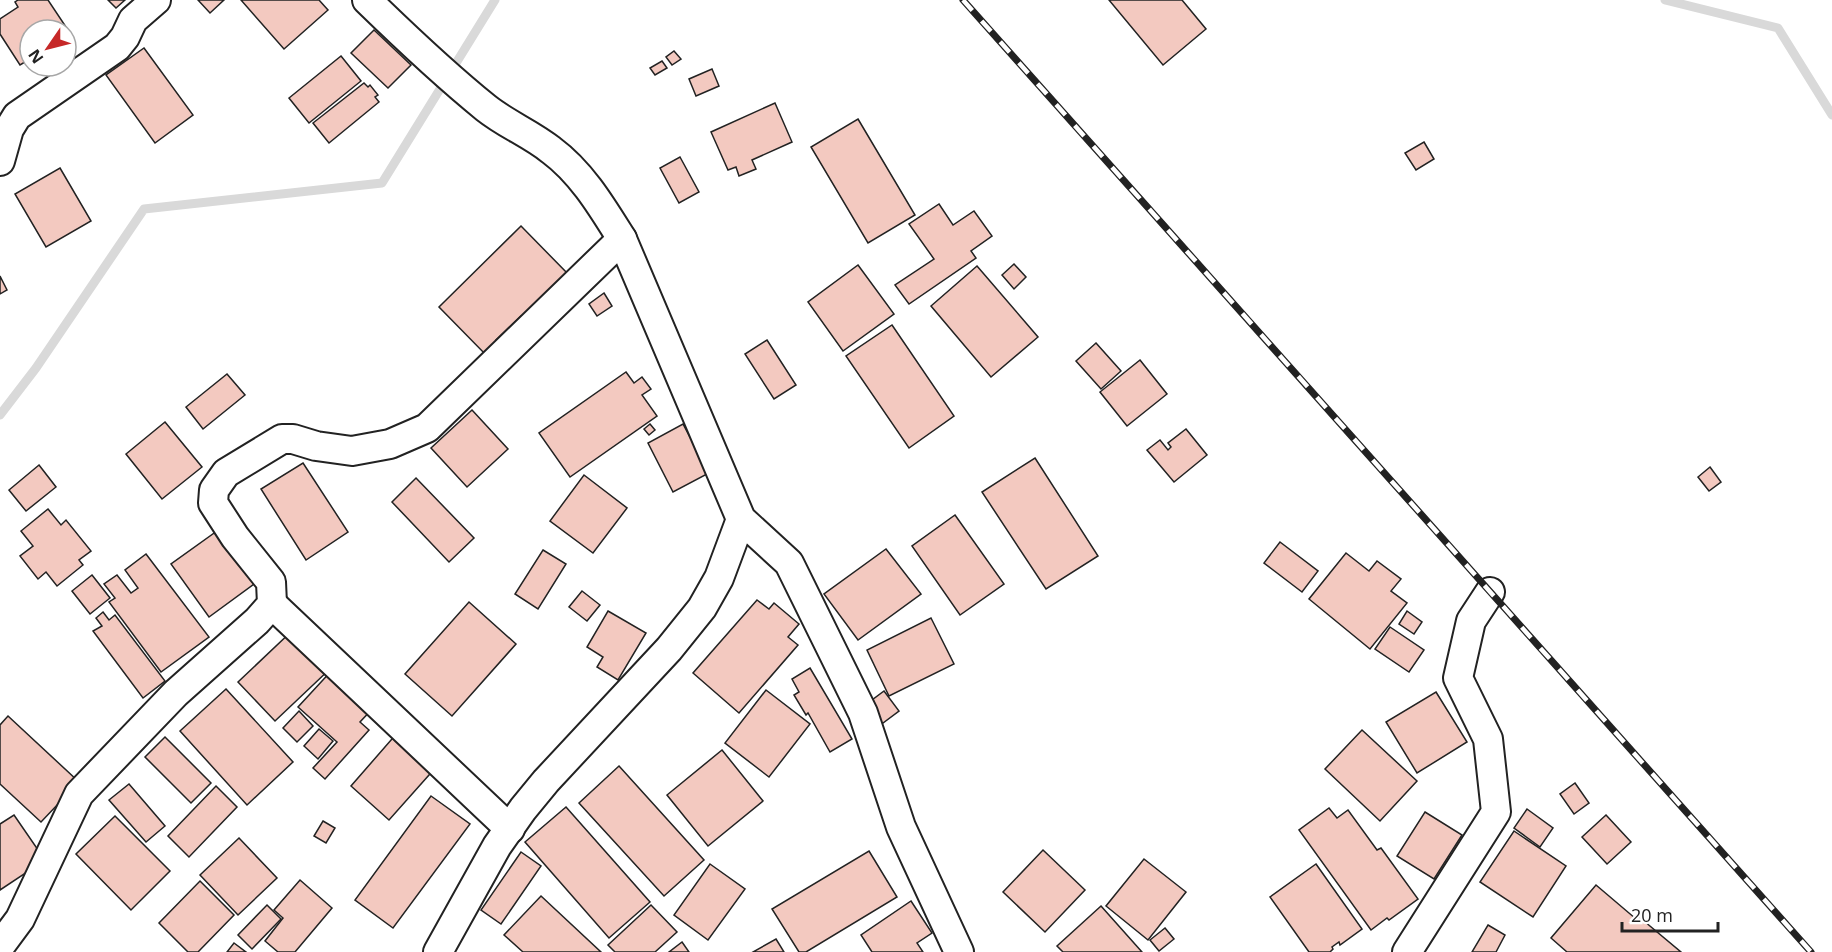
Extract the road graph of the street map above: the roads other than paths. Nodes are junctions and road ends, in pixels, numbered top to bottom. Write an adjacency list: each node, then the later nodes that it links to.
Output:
1 (156, 0): 3 (street)
2 (367, 0): 4 (street)
3 (0, 161)
4 (622, 239): 5 (street); 7 (street)
5 (741, 519): 8 (street); 11 (street)
6 (1490, 592): 12 (street)
7 (272, 604): 8 (street); 9 (street)
8 (510, 829): 10 (street)
9 (0, 946)
10 (438, 952)
11 (959, 952)
12 (1407, 952)

